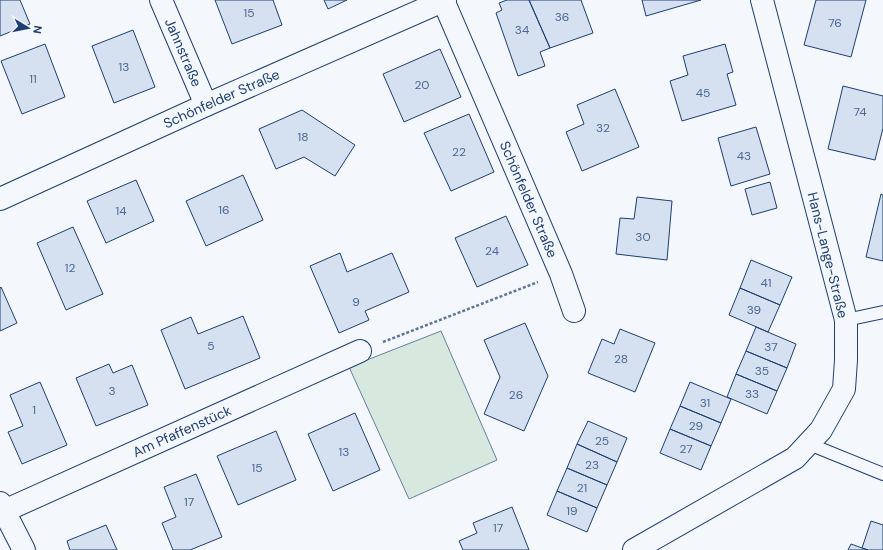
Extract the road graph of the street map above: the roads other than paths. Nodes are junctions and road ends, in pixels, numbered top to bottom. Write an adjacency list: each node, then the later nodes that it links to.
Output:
1 (161, 0): 4 (street, Jahnstraße)
2 (444, 0): 4 (street, Schönfelder Straße); 6 (street, Schönfelder Straße)
3 (762, 0): 8 (street, Hans-Lange-Straße)
4 (206, 105): 5 (street, Schönfelder Straße)
5 (0, 199)
6 (574, 311)
7 (883, 312): 8 (lane)
8 (846, 320): 10 (street, Hans-Lange-Straße)
9 (360, 351): 12 (street, Am Pfaffenstück)
10 (809, 444): 11 (lane); 14 (street, Hans-Lange-Straße)
11 (883, 474)
12 (2, 507): 13 (street, Am Pfaffenstück)
13 (24, 550)
14 (634, 550)

